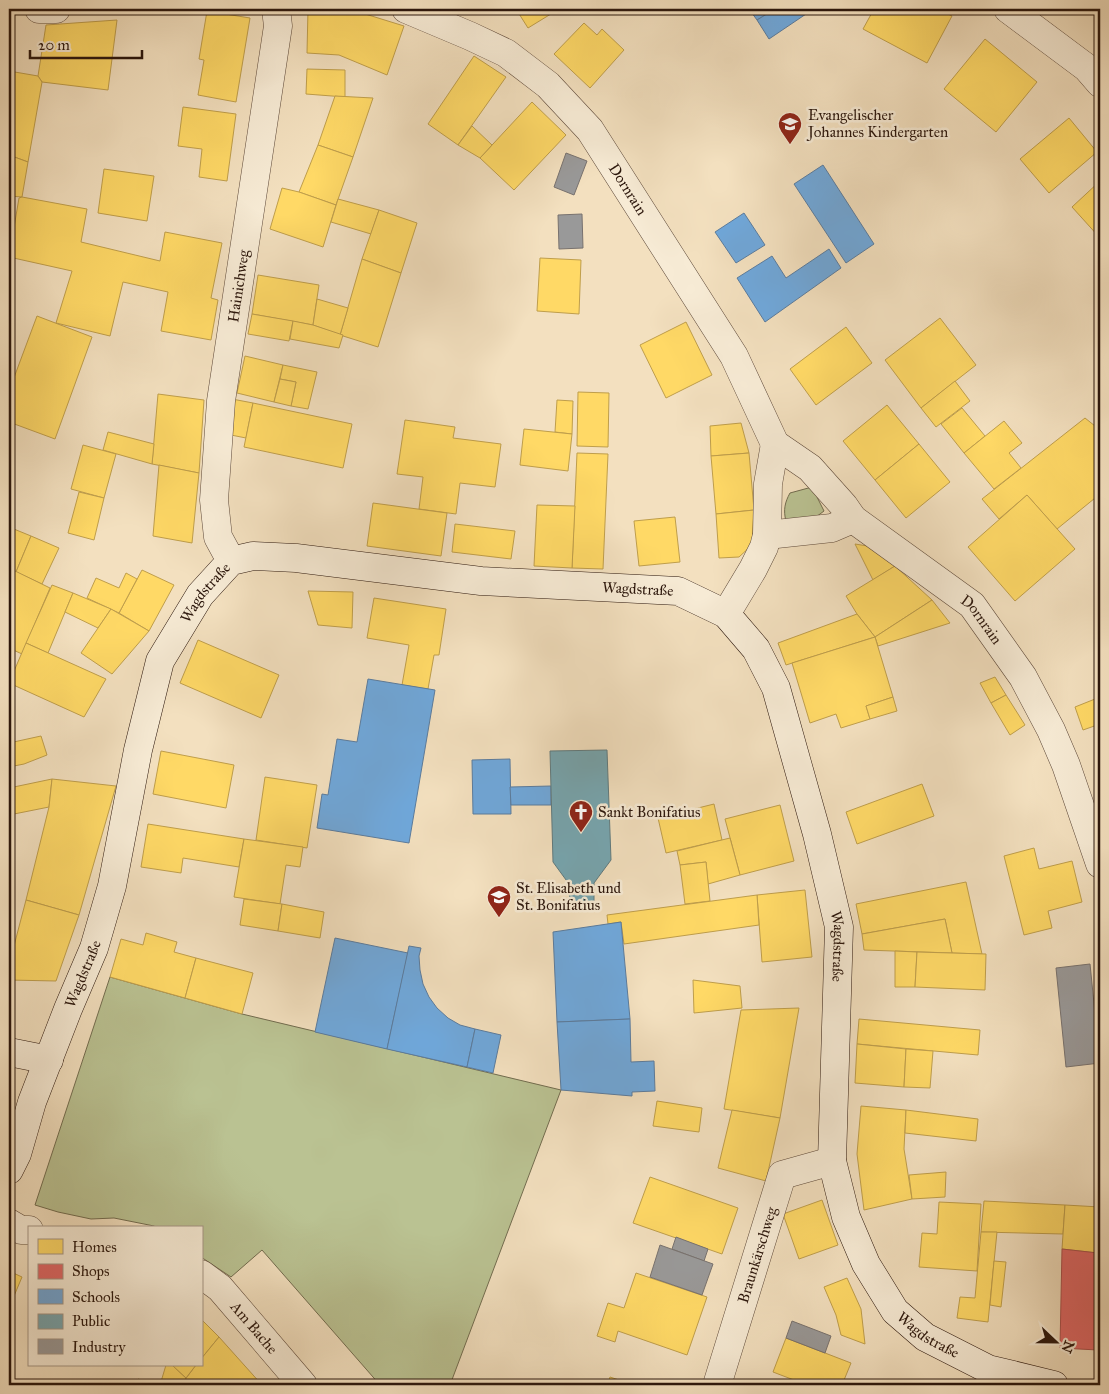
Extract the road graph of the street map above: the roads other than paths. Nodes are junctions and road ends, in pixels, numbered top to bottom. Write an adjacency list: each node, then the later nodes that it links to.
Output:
1 (39, 9): 2 (street)
2 (56, 9)
3 (276, 9): 10 (street, Hainichweg)
4 (406, 9): 7 (street, Dornrain)
5 (1008, 9): 6 (street)
6 (1100, 83)
7 (775, 444): 8 (street, Dornrain); 9 (street)
8 (853, 519): 9 (street); 12 (street, Dornrain)
9 (767, 535): 11 (street)
10 (231, 562): 11 (street, Wagdstraße); 14 (street, Wagdstraße)
11 (726, 614): 15 (street, Wagdstraße)
12 (1100, 864)
13 (9, 1052): 14 (street)
14 (49, 1060): 16 (street, Wagdstraße)
15 (832, 1161): 21 (street, Braunkärschweg); 22 (street, Wagdstraße)
16 (9, 1170)
17 (9, 1223): 18 (street)
18 (28, 1230)
19 (202, 1275): 20 (street, Am Bache)
20 (304, 1385)
21 (717, 1385)
22 (1054, 1385)

